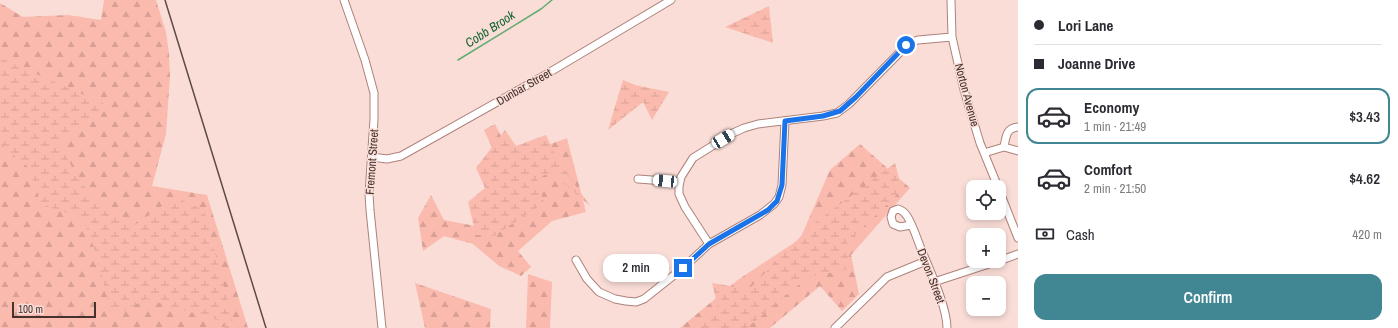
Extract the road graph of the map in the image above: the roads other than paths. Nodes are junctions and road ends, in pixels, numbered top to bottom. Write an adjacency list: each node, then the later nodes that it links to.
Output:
1 (344, 0): 10 (street, Fremont Street)
2 (672, 0): 10 (street, Dunbar Street)
3 (951, 0): 4 (street, Norton Avenue)
4 (952, 37): 5 (street); 9 (street, Norton Avenue)
5 (785, 121): 13 (street); 17 (street)
6 (1018, 127): 7 (street)
7 (1004, 147): 8 (street); 9 (street)
8 (1018, 151)
9 (984, 153): 12 (street, Norton Avenue)
10 (372, 157): 24 (street, Fremont Street)
11 (638, 179): 13 (street)
12 (995, 180)
13 (679, 182): 17 (street)
14 (1006, 208): 16 (street)
15 (911, 225): 21 (street, Devon Street)
16 (1018, 238)
17 (709, 244): 20 (street)
18 (1018, 254): 19 (street)
19 (1006, 258)
20 (576, 260)
21 (926, 261): 23 (street, Devon Street); 25 (street)
22 (977, 268): 23 (street)
23 (934, 282): 26 (street, Devon Street)
24 (382, 328)
25 (835, 328)
26 (947, 328)

